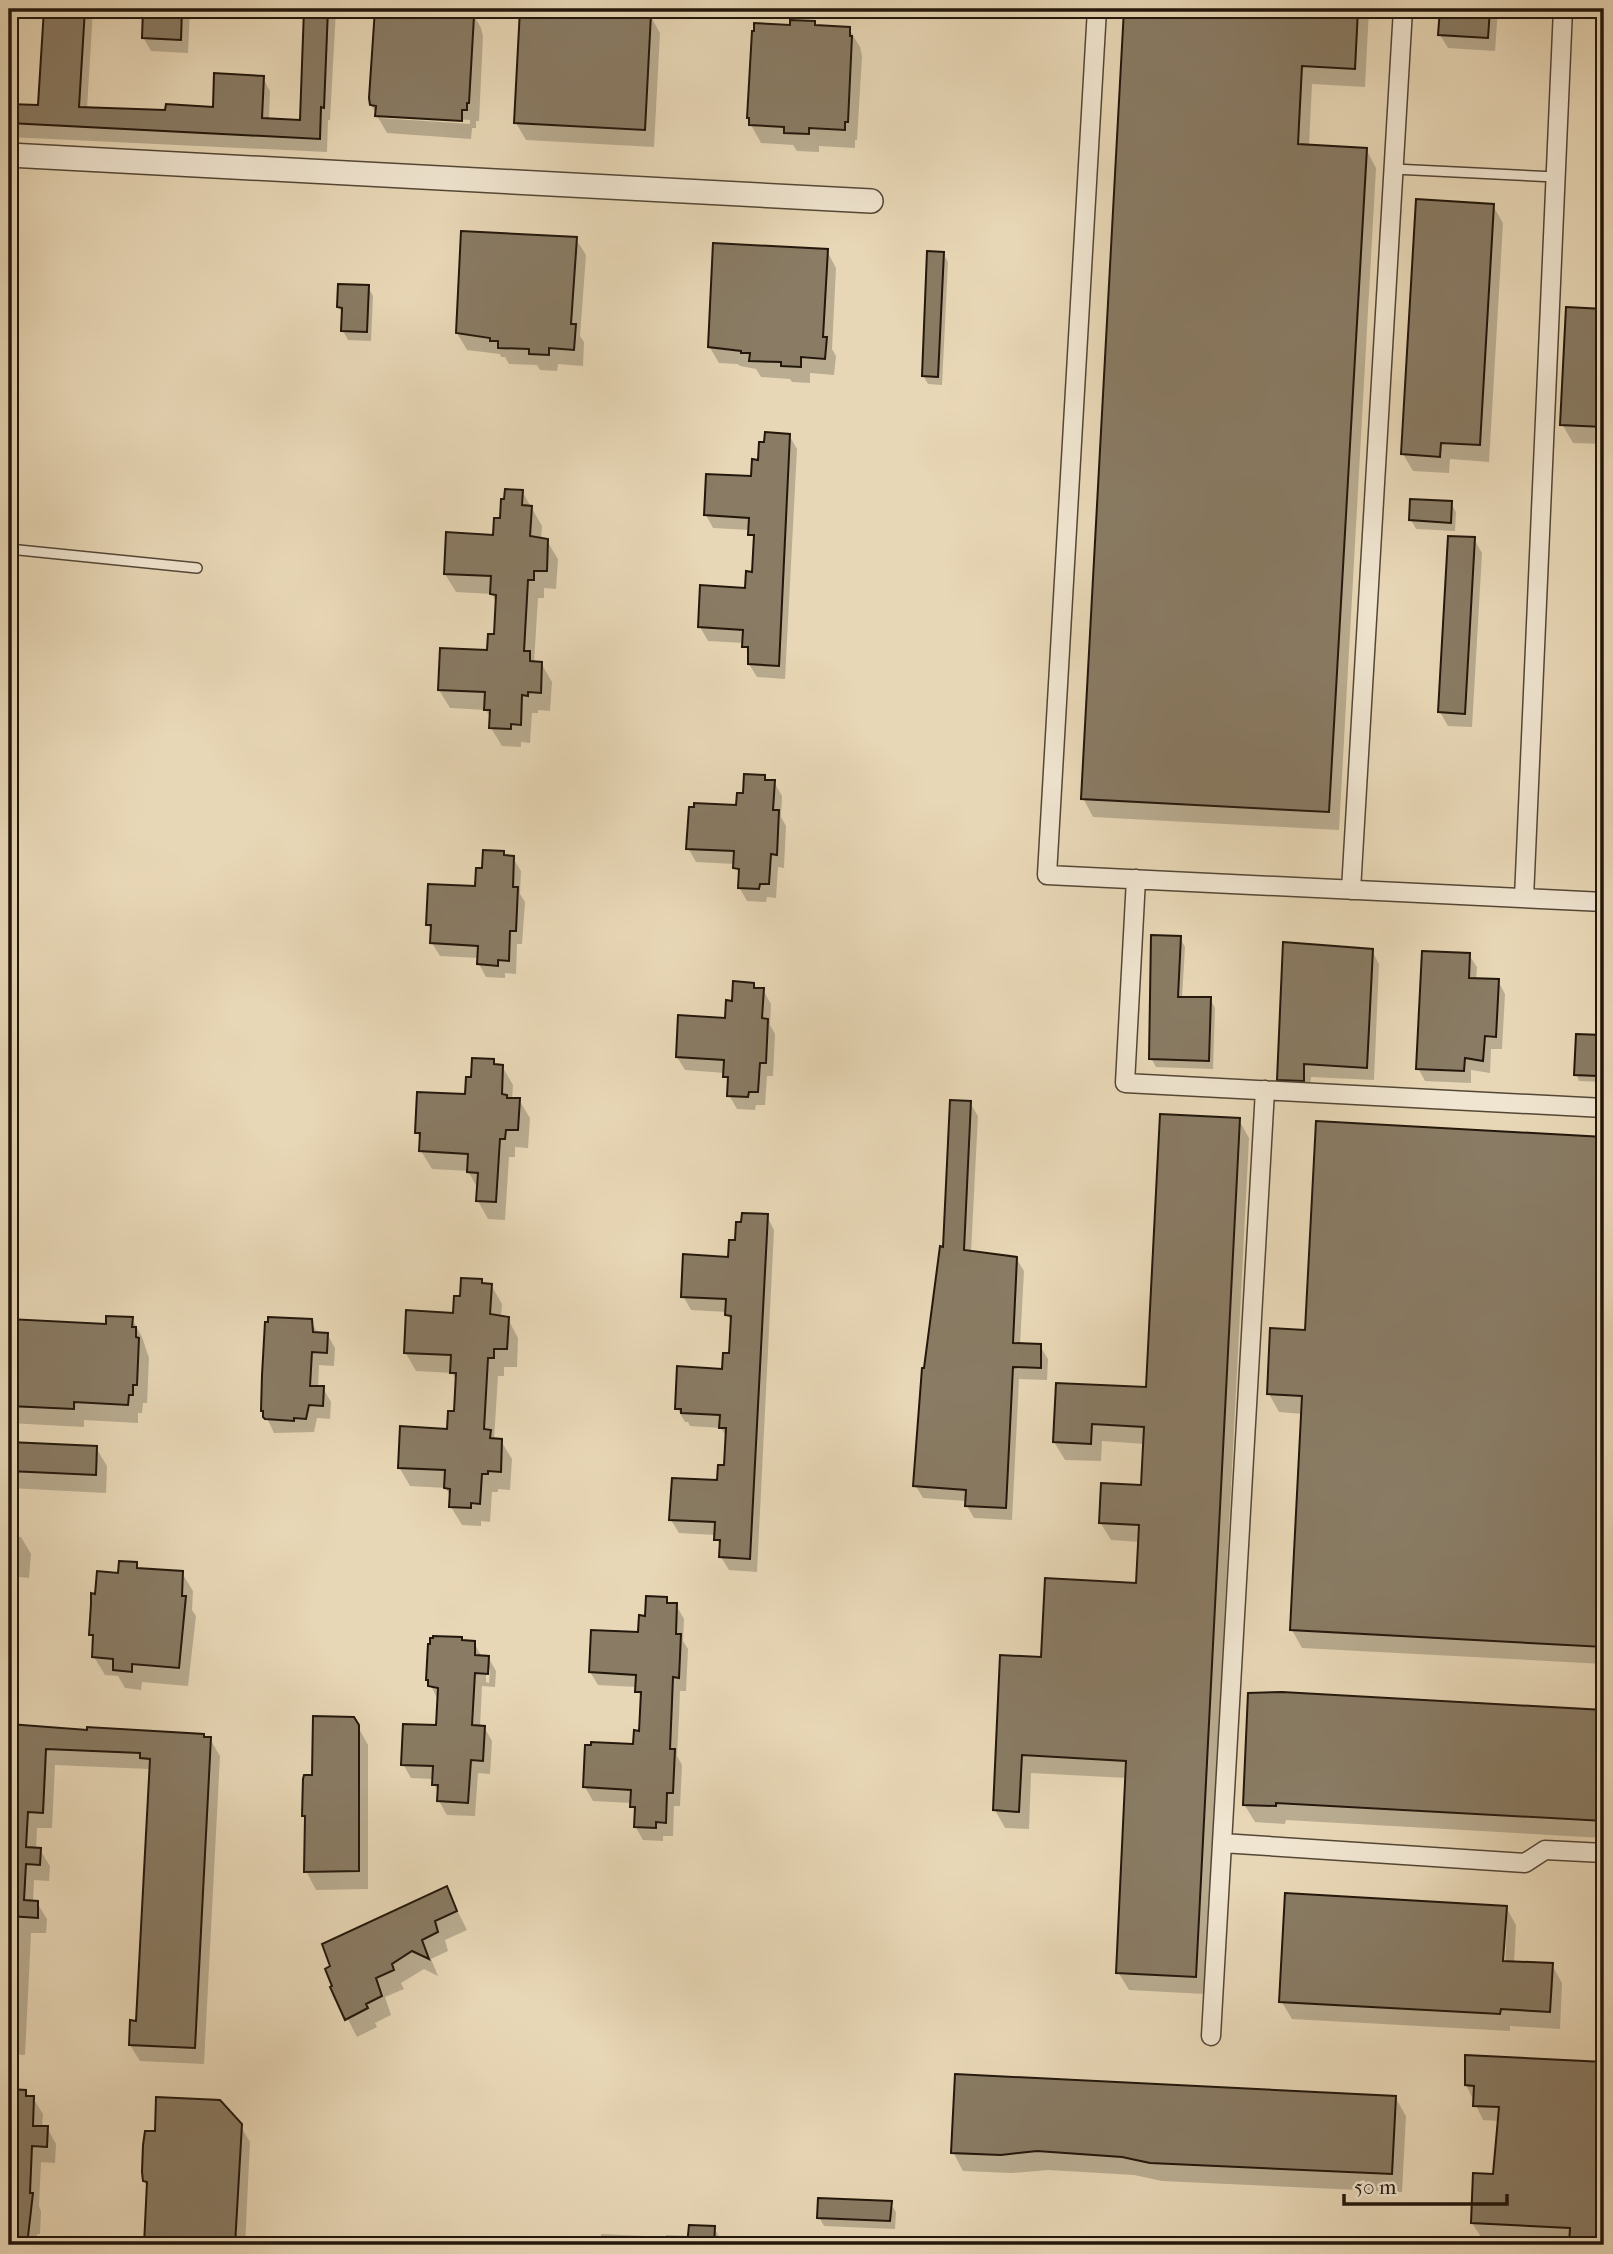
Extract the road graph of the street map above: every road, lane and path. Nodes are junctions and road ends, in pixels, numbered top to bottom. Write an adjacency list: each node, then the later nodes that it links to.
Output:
1 (1097, 9): 10 (street)
2 (1404, 9): 5 (street)
3 (1563, 9): 6 (street)
4 (9, 155): 7 (street)
5 (1394, 169): 6 (lane); 11 (street)
6 (1555, 177): 12 (street)
7 (871, 201)
8 (9, 549): 9 (lane)
9 (197, 568)
10 (1136, 879): 11 (street); 14 (street)
11 (1351, 890): 12 (street)
12 (1524, 898): 13 (street)
13 (1604, 902)
14 (1265, 1090): 15 (street); 16 (street)
15 (1604, 1108)
16 (1222, 1843): 17 (street); 18 (street)
17 (1604, 1853)
18 (1211, 2036)

